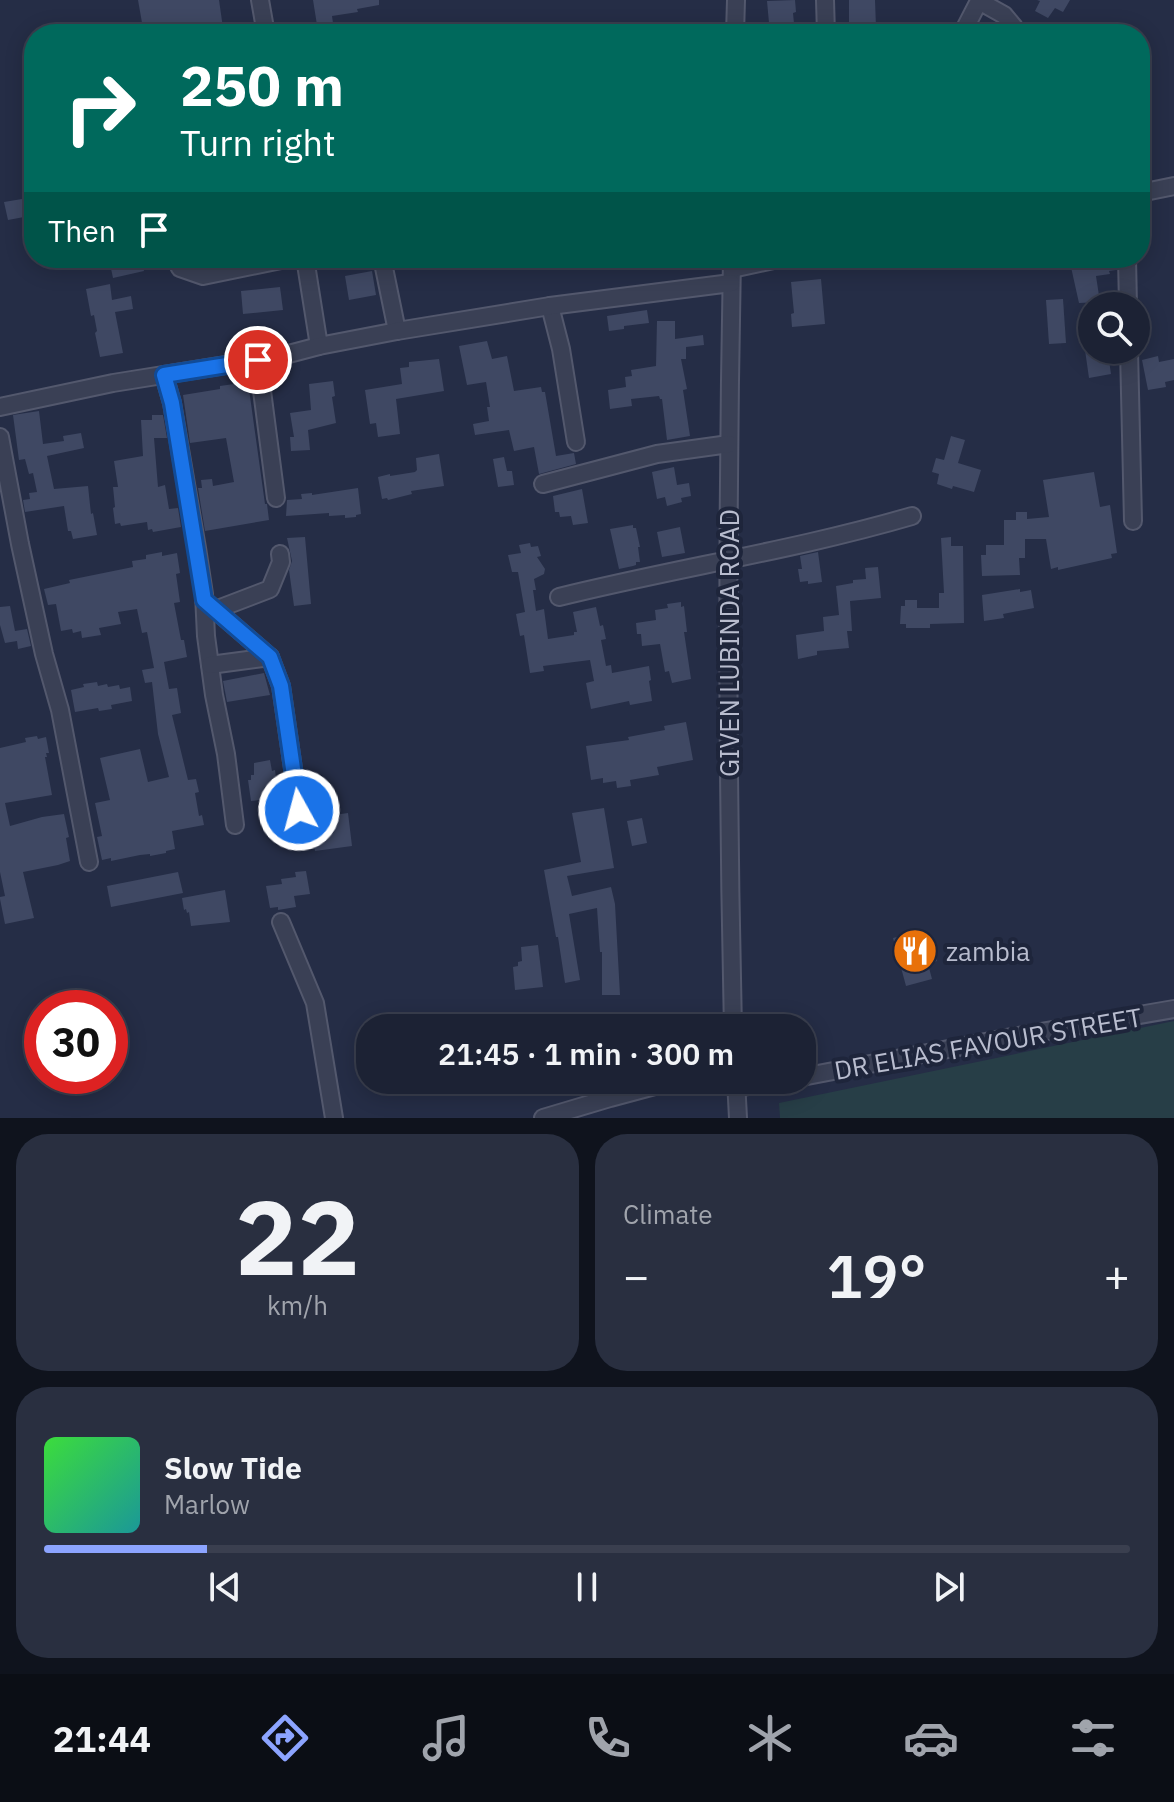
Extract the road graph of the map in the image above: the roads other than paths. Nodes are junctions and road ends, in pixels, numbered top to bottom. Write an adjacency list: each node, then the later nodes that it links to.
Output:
1 (260, 0): 4 (street)
2 (736, 0): 5 (street)
3 (825, 0): 6 (street)
4 (264, 24)
5 (735, 24)
6 (826, 24)
7 (967, 24): 8 (street)
8 (1012, 24)
9 (1174, 186): 10 (street)
10 (1150, 191)
11 (180, 268): 12 (street)
12 (242, 268)
13 (307, 268): 20 (street)
14 (384, 268): 19 (street)
15 (1127, 268): 17 (street)
16 (731, 270): 18 (street); 27 (street, GIVEN LUBINDA ROAD)
17 (1128, 292)
18 (550, 306): 19 (street); 26 (street)
19 (397, 331): 20 (street)
20 (319, 346): 21 (street)
21 (258, 360): 23 (street); 29 (street)
22 (1129, 364): 31 (street)
23 (164, 375): 24 (street); 35 (street)
24 (0, 407)
25 (0, 437): 40 (street)
26 (576, 442)
27 (729, 444): 28 (street); 33 (street, GIVEN LUBINDA ROAD)
28 (543, 484)
29 (276, 498)
30 (912, 516): 33 (street)
31 (1133, 521)
32 (280, 554): 35 (street)
33 (729, 560): 34 (street); 43 (street, GIVEN LUBINDA ROAD)
34 (559, 597)
35 (210, 605): 36 (street); 37 (street)
36 (270, 657): 37 (street); 38 (street)
37 (210, 665): 39 (street)
38 (299, 810)
39 (235, 825)
40 (89, 862)
41 (281, 922): 47 (street)
42 (1174, 1009): 44 (street, DR ELIAS FAVOUR STREET)
43 (733, 1014)
44 (816, 1074)
45 (625, 1094): 48 (street)
46 (737, 1094): 49 (street)
47 (334, 1118)
48 (543, 1118)
49 (738, 1118)

